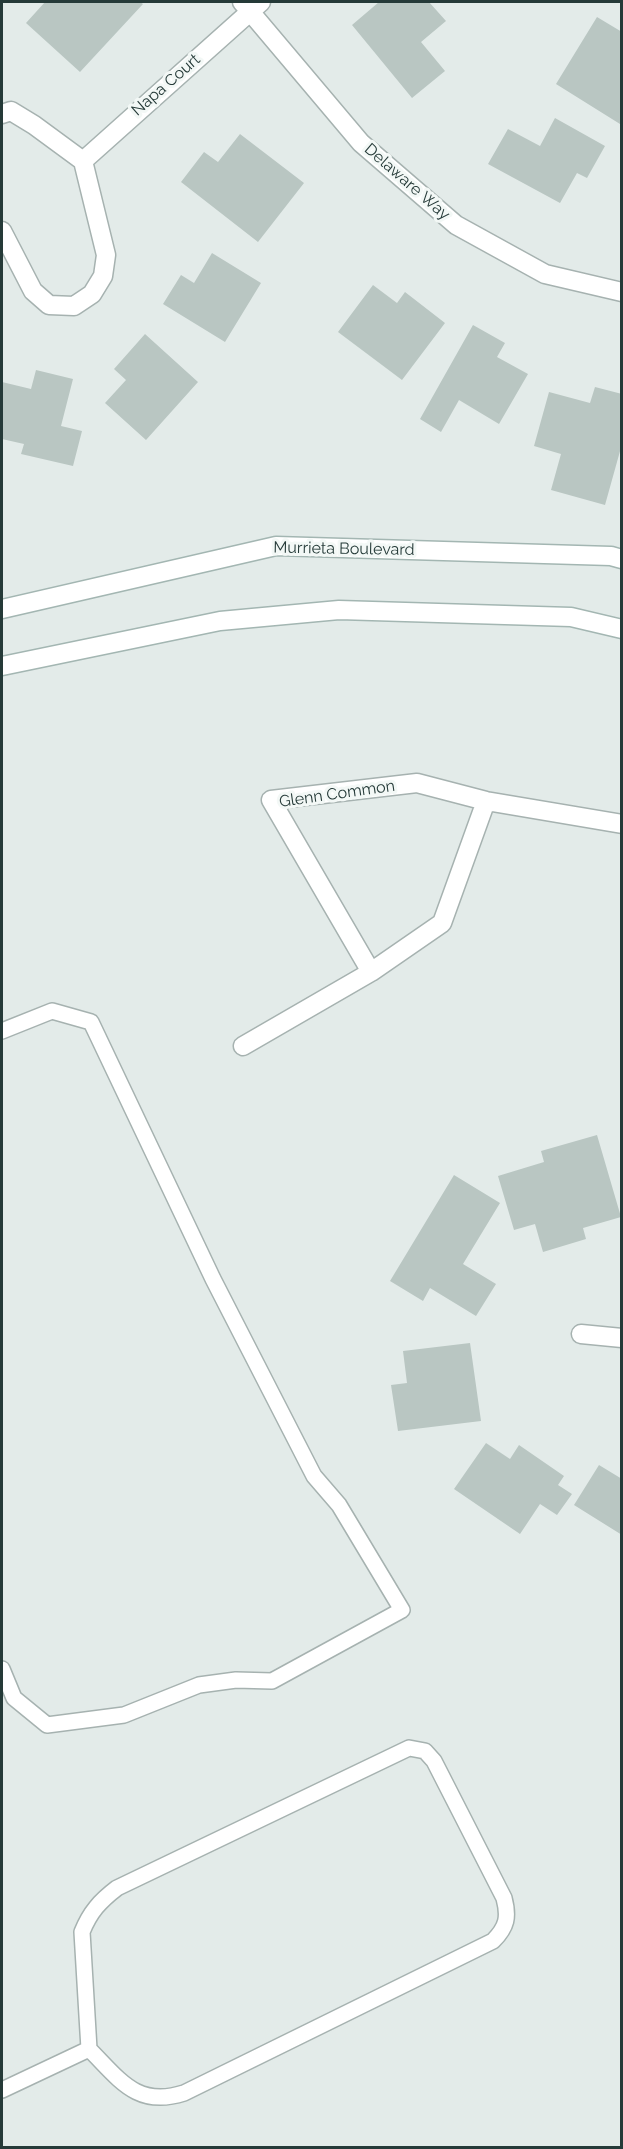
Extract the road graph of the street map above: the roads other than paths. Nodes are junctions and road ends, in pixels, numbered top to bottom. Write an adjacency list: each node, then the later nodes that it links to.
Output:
1 (251, 5): 3 (street, Napa Court); 5 (street, Delaware Way)
2 (2, 114): 3 (street)
3 (83, 161): 4 (street)
4 (2, 231)
5 (621, 292)
6 (621, 559): 7 (street, Murrieta Boulevard)
7 (2, 609)
8 (621, 629): 9 (street)
9 (2, 666)
10 (486, 801): 11 (street, Glenn Common); 12 (street); 12 (street, Glenn Common)
11 (621, 824)
12 (371, 972): 14 (street)
13 (2, 1031): 17 (lane)
14 (243, 1046)
15 (581, 1334): 16 (street)
16 (621, 1338)
17 (2, 1669)
18 (89, 2049): 18 (lane); 19 (lane)
19 (2, 2090)

